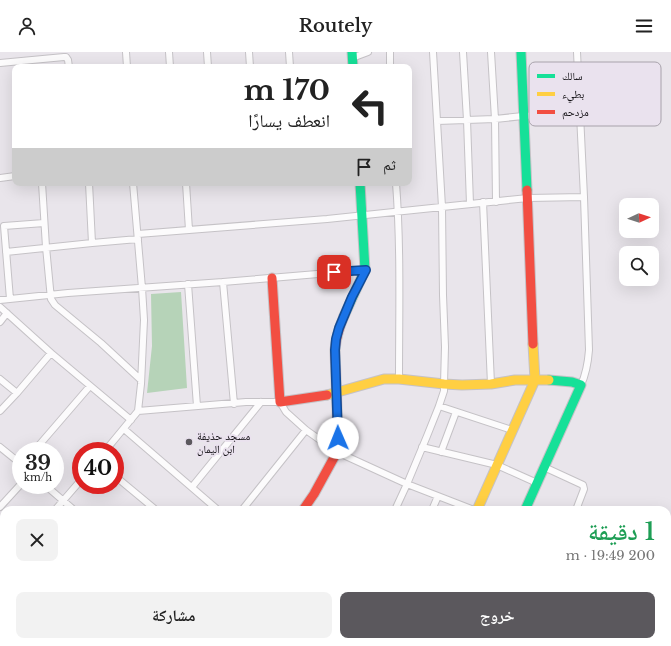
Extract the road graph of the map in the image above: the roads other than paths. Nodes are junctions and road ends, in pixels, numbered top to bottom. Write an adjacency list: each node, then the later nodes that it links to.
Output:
1 (126, 52): 17 (street)
2 (169, 52): 18 (street)
3 (207, 52): 19 (street)
4 (249, 52): 20 (street)
5 (289, 52): 21 (street)
6 (368, 52): 13 (street)
7 (390, 52): 22 (street)
8 (433, 52): 27 (street)
9 (463, 52): 26 (street)
10 (491, 52): 25 (street)
11 (521, 52): 23 (street)
12 (577, 52): 14 (street)
13 (353, 59)
14 (577, 62)
15 (0, 63): 16 (street)
16 (69, 64)
17 (127, 64)
18 (170, 64)
19 (208, 64)
20 (250, 64)
21 (290, 64)
22 (390, 64)
23 (523, 116): 24 (street); 25 (street); 38 (street)
24 (529, 116)
25 (495, 119): 26 (street); 40 (street)
26 (467, 120): 27 (street); 41 (street)
27 (437, 121): 42 (street)
28 (581, 126): 37 (street)
29 (12, 176): 30 (street)
30 (0, 178)
31 (42, 186): 45 (street)
32 (89, 186): 49 (street)
33 (133, 186): 48 (street)
34 (186, 186): 47 (street)
35 (360, 186): 44 (street)
36 (396, 186): 43 (street)
37 (584, 197): 38 (street); 70 (street)
38 (528, 198): 40 (street); 67 (street)
39 (483, 202): 40 (street); 41 (street); 69 (street)
40 (496, 202)
41 (470, 204): 42 (street)
42 (442, 207): 43 (street); 68 (street)
43 (398, 211): 44 (street); 65 (street)
44 (362, 215): 47 (street); 52 (street)
45 (44, 223): 46 (street); 50 (street)
46 (2, 226): 51 (street)
47 (189, 230): 48 (street)
48 (138, 237): 49 (street); 56 (street)
49 (92, 242): 50 (street)
50 (46, 247): 51 (street); 57 (street)
51 (6, 252): 58 (street)
52 (366, 270): 53 (street); 72 (street)
53 (272, 278): 54 (street); 75 (street)
54 (223, 282): 55 (street); 76 (street)
55 (188, 284): 56 (street); 77 (street)
56 (142, 288): 57 (street); 66 (street)
57 (50, 295): 58 (street); 66 (street)
58 (10, 299): 59 (street)
59 (0, 300)
60 (0, 307): 61 (street)
61 (7, 313): 62 (street); 63 (street)
62 (0, 322)
63 (51, 353): 71 (street); 73 (street)
64 (0, 378): 73 (street)
65 (399, 379): 68 (street); 72 (street)
66 (141, 380): 80 (street)
67 (535, 380): 69 (street); 70 (street); 85 (street)
68 (444, 384): 69 (street); 78 (street)
69 (491, 384)
70 (581, 385): 94 (street)
71 (90, 386): 82 (street); 86 (street)
72 (337, 392): 75 (street); 90 (street)
73 (17, 393): 79 (street)
74 (261, 402): 75 (street); 76 (street); 98 (street)
75 (280, 402): 84 (street)
76 (234, 404): 77 (street)
77 (197, 406): 80 (street)
78 (439, 406): 81 (street); 89 (street)
79 (0, 411)
80 (138, 411): 82 (street)
81 (456, 412): 85 (street); 91 (street)
82 (131, 420): 83 (street)
83 (124, 429): 87 (street); 98 (street)
84 (306, 430): 90 (street); 109 (street)
85 (512, 430): 93 (street)
86 (42, 442)
87 (113, 442)
88 (0, 447): 92 (street)
89 (422, 447): 91 (street); 97 (street)
90 (336, 452): 97 (street); 110 (street)
91 (441, 452): 93 (street)
92 (12, 457)
93 (497, 465): 96 (street); 114 (street)
94 (544, 467): 96 (street); 116 (street)
95 (124, 483): 107 (street)
96 (537, 483): 115 (street)
97 (407, 484): 102 (street); 111 (street)
98 (192, 488): 108 (street)
99 (72, 491): 103 (street)
100 (12, 494): 104 (street)
101 (56, 494): 103 (street)
102 (438, 496): 112 (street); 113 (street)
103 (64, 501): 105 (street); 106 (street)
104 (1, 506)
105 (59, 506)
106 (70, 506)
107 (151, 506)
108 (213, 506)
109 (245, 506)
110 (308, 506)
111 (397, 506)
112 (434, 506)
113 (464, 506)
114 (477, 506)
115 (527, 506)
116 (578, 506)

